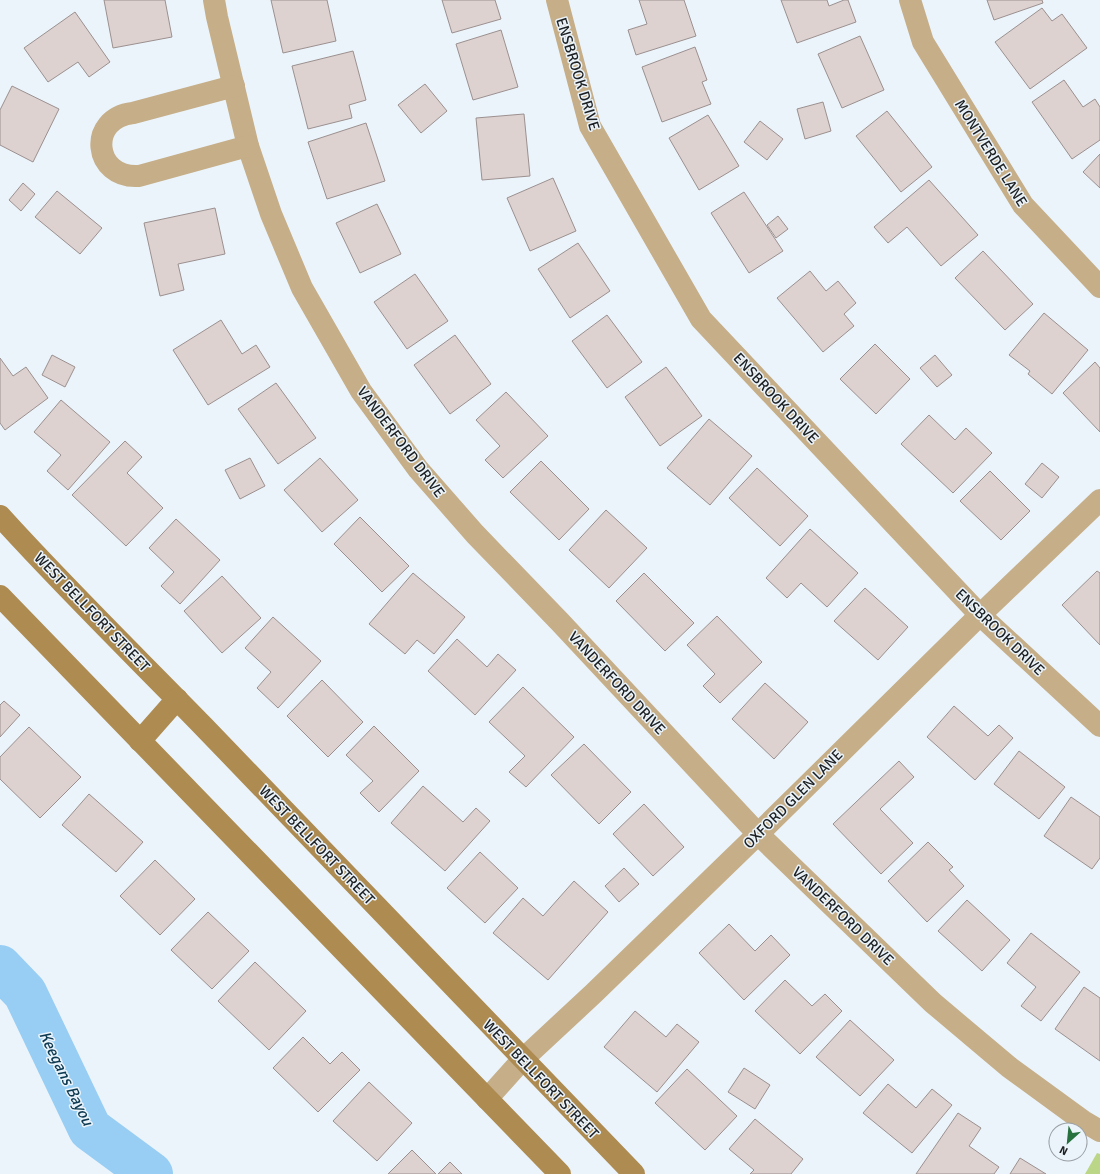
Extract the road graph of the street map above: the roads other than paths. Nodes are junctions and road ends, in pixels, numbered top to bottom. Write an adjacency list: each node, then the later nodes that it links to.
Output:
1 (214, 0): 4 (street, VANDERFORD DRIVE)
2 (557, 0): 10 (street, ENSBROOK DRIVE)
3 (910, 0): 6 (street, MONTVERDE LANE)
4 (234, 86): 5 (street, VANDERFORD DRIVE); 5 (street)
5 (248, 146): 14 (street, VANDERFORD DRIVE)
6 (1100, 288)
7 (1100, 500): 10 (street, OXFORD GLEN LANE)
8 (0, 516): 11 (main road, WEST BELLFORT STREET)
9 (0, 596): 13 (main road)
10 (980, 615): 12 (street, ENSBROOK DRIVE); 14 (street, OXFORD GLEN LANE)
11 (177, 699): 13 (main road); 15 (main road, WEST BELLFORT STREET)
12 (1100, 726)
13 (140, 741): 16 (main road)
14 (758, 834): 15 (street, OXFORD GLEN LANE); 17 (street, VANDERFORD DRIVE)
15 (522, 1060): 16 (street, OXFORD GLEN LANE); 19 (main road, WEST BELLFORT STREET)
16 (487, 1099): 18 (main road)
17 (1100, 1131)
18 (560, 1174)
19 (634, 1174)

